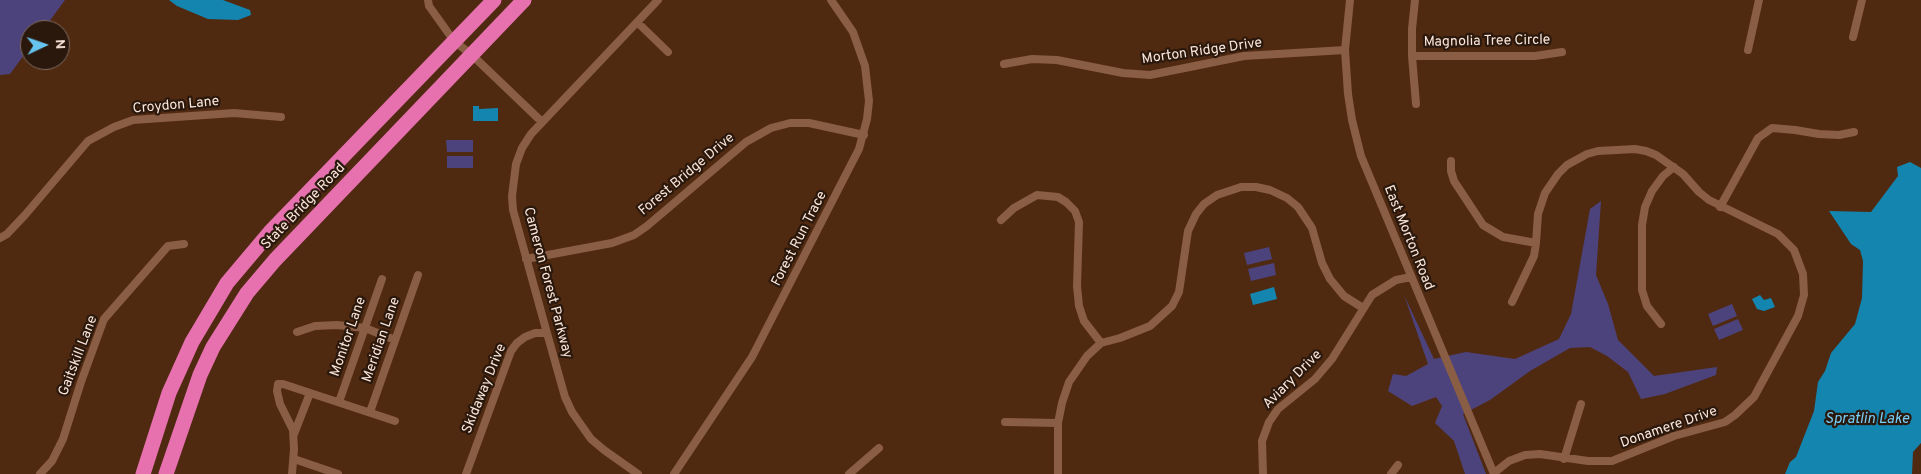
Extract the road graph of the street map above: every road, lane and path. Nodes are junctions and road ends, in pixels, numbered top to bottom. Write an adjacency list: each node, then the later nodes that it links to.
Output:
1 (428, 0): 12 (street)
2 (486, 0): 12 (highway, State Bridge Road)
3 (494, 0): 12 (highway, State Bridge Road)
4 (524, 0): 18 (highway, State Bridge Road)
5 (658, 0): 11 (street, Cameron Forest Parkway)
6 (1350, 0): 14 (street, East Morton Road)
7 (1415, 0): 19 (street)
8 (1759, 0): 15 (street)
9 (1862, 0): 13 (street)
10 (833, 1): 25 (street, Forest Run Trace)
11 (637, 22): 16 (street); 23 (street, Cameron Forest Parkway)
12 (451, 37): 18 (street); 59 (highway, State Bridge Road)
13 (1853, 37)
14 (1345, 50): 20 (street, Morton Ridge Drive); 35 (street, East Morton Road)
15 (1748, 50)
16 (668, 52)
17 (1562, 52): 19 (street, Magnolia Tree Circle)
18 (472, 55): 23 (street); 60 (highway, State Bridge Road)
19 (1412, 56): 21 (street)
20 (1004, 64)
21 (1416, 104)
22 (281, 117): 30 (street, Croydon Lane)
23 (542, 122): 33 (street, Cameron Forest Parkway)
24 (1854, 132): 28 (street)
25 (864, 135): 33 (street, Forest Bridge Drive); 65 (street, Forest Run Trace)
26 (1451, 162): 31 (street)
27 (1674, 167): 28 (street, Donamere Drive); 31 (street, Donamere Drive); 39 (street)
28 (1720, 207): 55 (street, Donamere Drive)
29 (1001, 220): 44 (street)
30 (0, 238)
31 (1536, 243): 37 (street, Donamere Drive)
32 (184, 244): 58 (street, Gaitskill Lane)
33 (526, 259): 42 (street, Cameron Forest Parkway)
34 (418, 275): 43 (street, Meridian Lane)
35 (1411, 277): 38 (street, Aviary Drive); 57 (street, East Morton Road)
36 (382, 279): 40 (street, Monitor Lane)
37 (1512, 302)
38 (1363, 308): 44 (street); 68 (street, Aviary Drive)
39 (1661, 324)
40 (365, 328): 41 (street); 43 (street); 46 (street, Monitor Lane)
41 (297, 332)
42 (547, 333): 63 (street, Skidaway Drive); 64 (street, Cameron Forest Parkway)
43 (395, 340): 48 (street, Meridian Lane)
44 (1101, 343): 51 (street)
45 (310, 393): 46 (street); 52 (street); 52 (street)
46 (339, 402): 48 (street)
47 (1581, 404): 55 (street)
48 (370, 412): 49 (street)
49 (395, 421)
50 (1005, 422): 51 (street)
51 (1058, 423): 67 (street)
52 (294, 436): 54 (street)
53 (879, 448): 66 (street)
54 (294, 459): 61 (street); 62 (street)
55 (1564, 459): 57 (street, Donamere Drive)
56 (1398, 465): 69 (street)
57 (1494, 473)
58 (40, 474)
59 (143, 474)
60 (166, 474)
61 (292, 474)
62 (338, 474)
63 (466, 474)
64 (638, 474)
65 (674, 474)
66 (849, 474)
67 (1058, 474)
68 (1263, 474)
69 (1391, 474)

